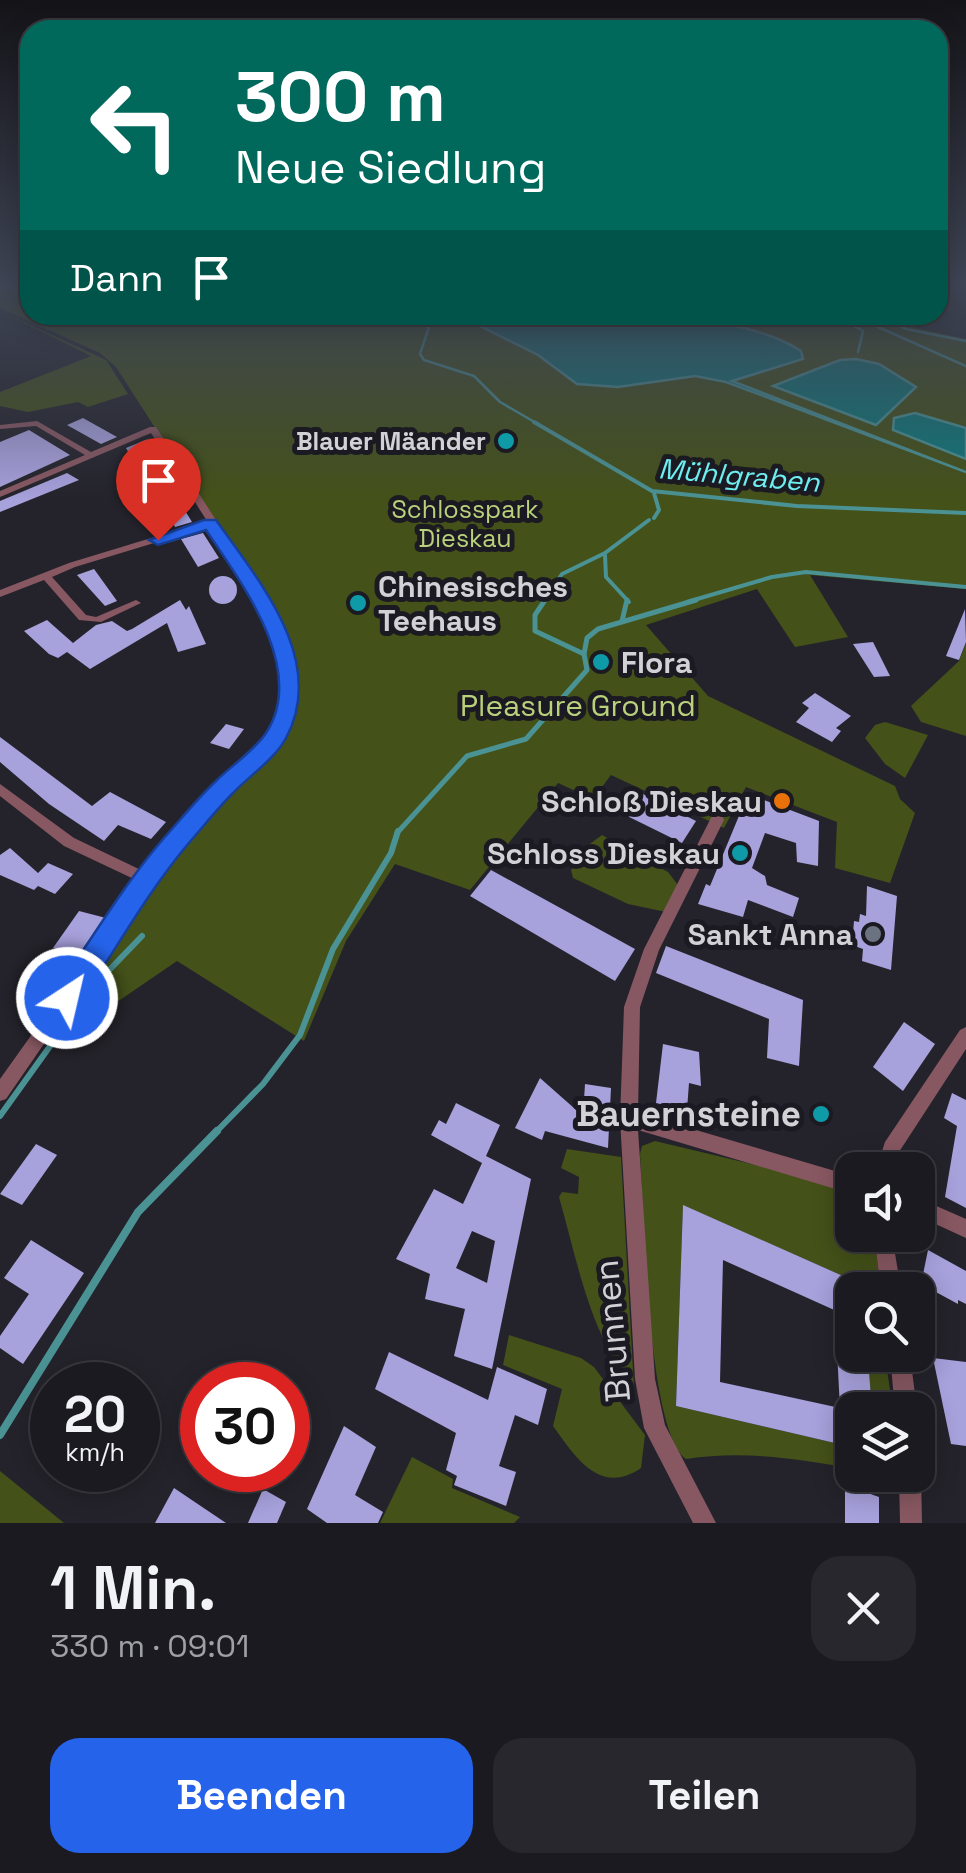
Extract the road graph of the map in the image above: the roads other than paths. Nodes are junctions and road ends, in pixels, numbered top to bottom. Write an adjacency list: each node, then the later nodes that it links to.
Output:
1 (37, 424): 2 (street); 2 (street); 3 (street)
2 (0, 426)
3 (92, 456): 4 (street); 5 (street)
4 (0, 494)
5 (210, 523): 6 (street); 11 (street)
6 (46, 576): 7 (street); 8 (street)
7 (0, 594)
8 (136, 603)
9 (0, 789): 11 (street)
10 (717, 820): 14 (street, Brunnen)
11 (145, 878): 13 (street)
12 (966, 1035): 15 (street)
13 (0, 1092)
14 (629, 1120): 16 (street); 20 (street, Brunnen)
15 (890, 1152)
16 (835, 1180)
17 (935, 1215): 18 (street)
18 (966, 1229)
19 (910, 1492): 21 (street)
20 (706, 1523)
21 (910, 1523)

